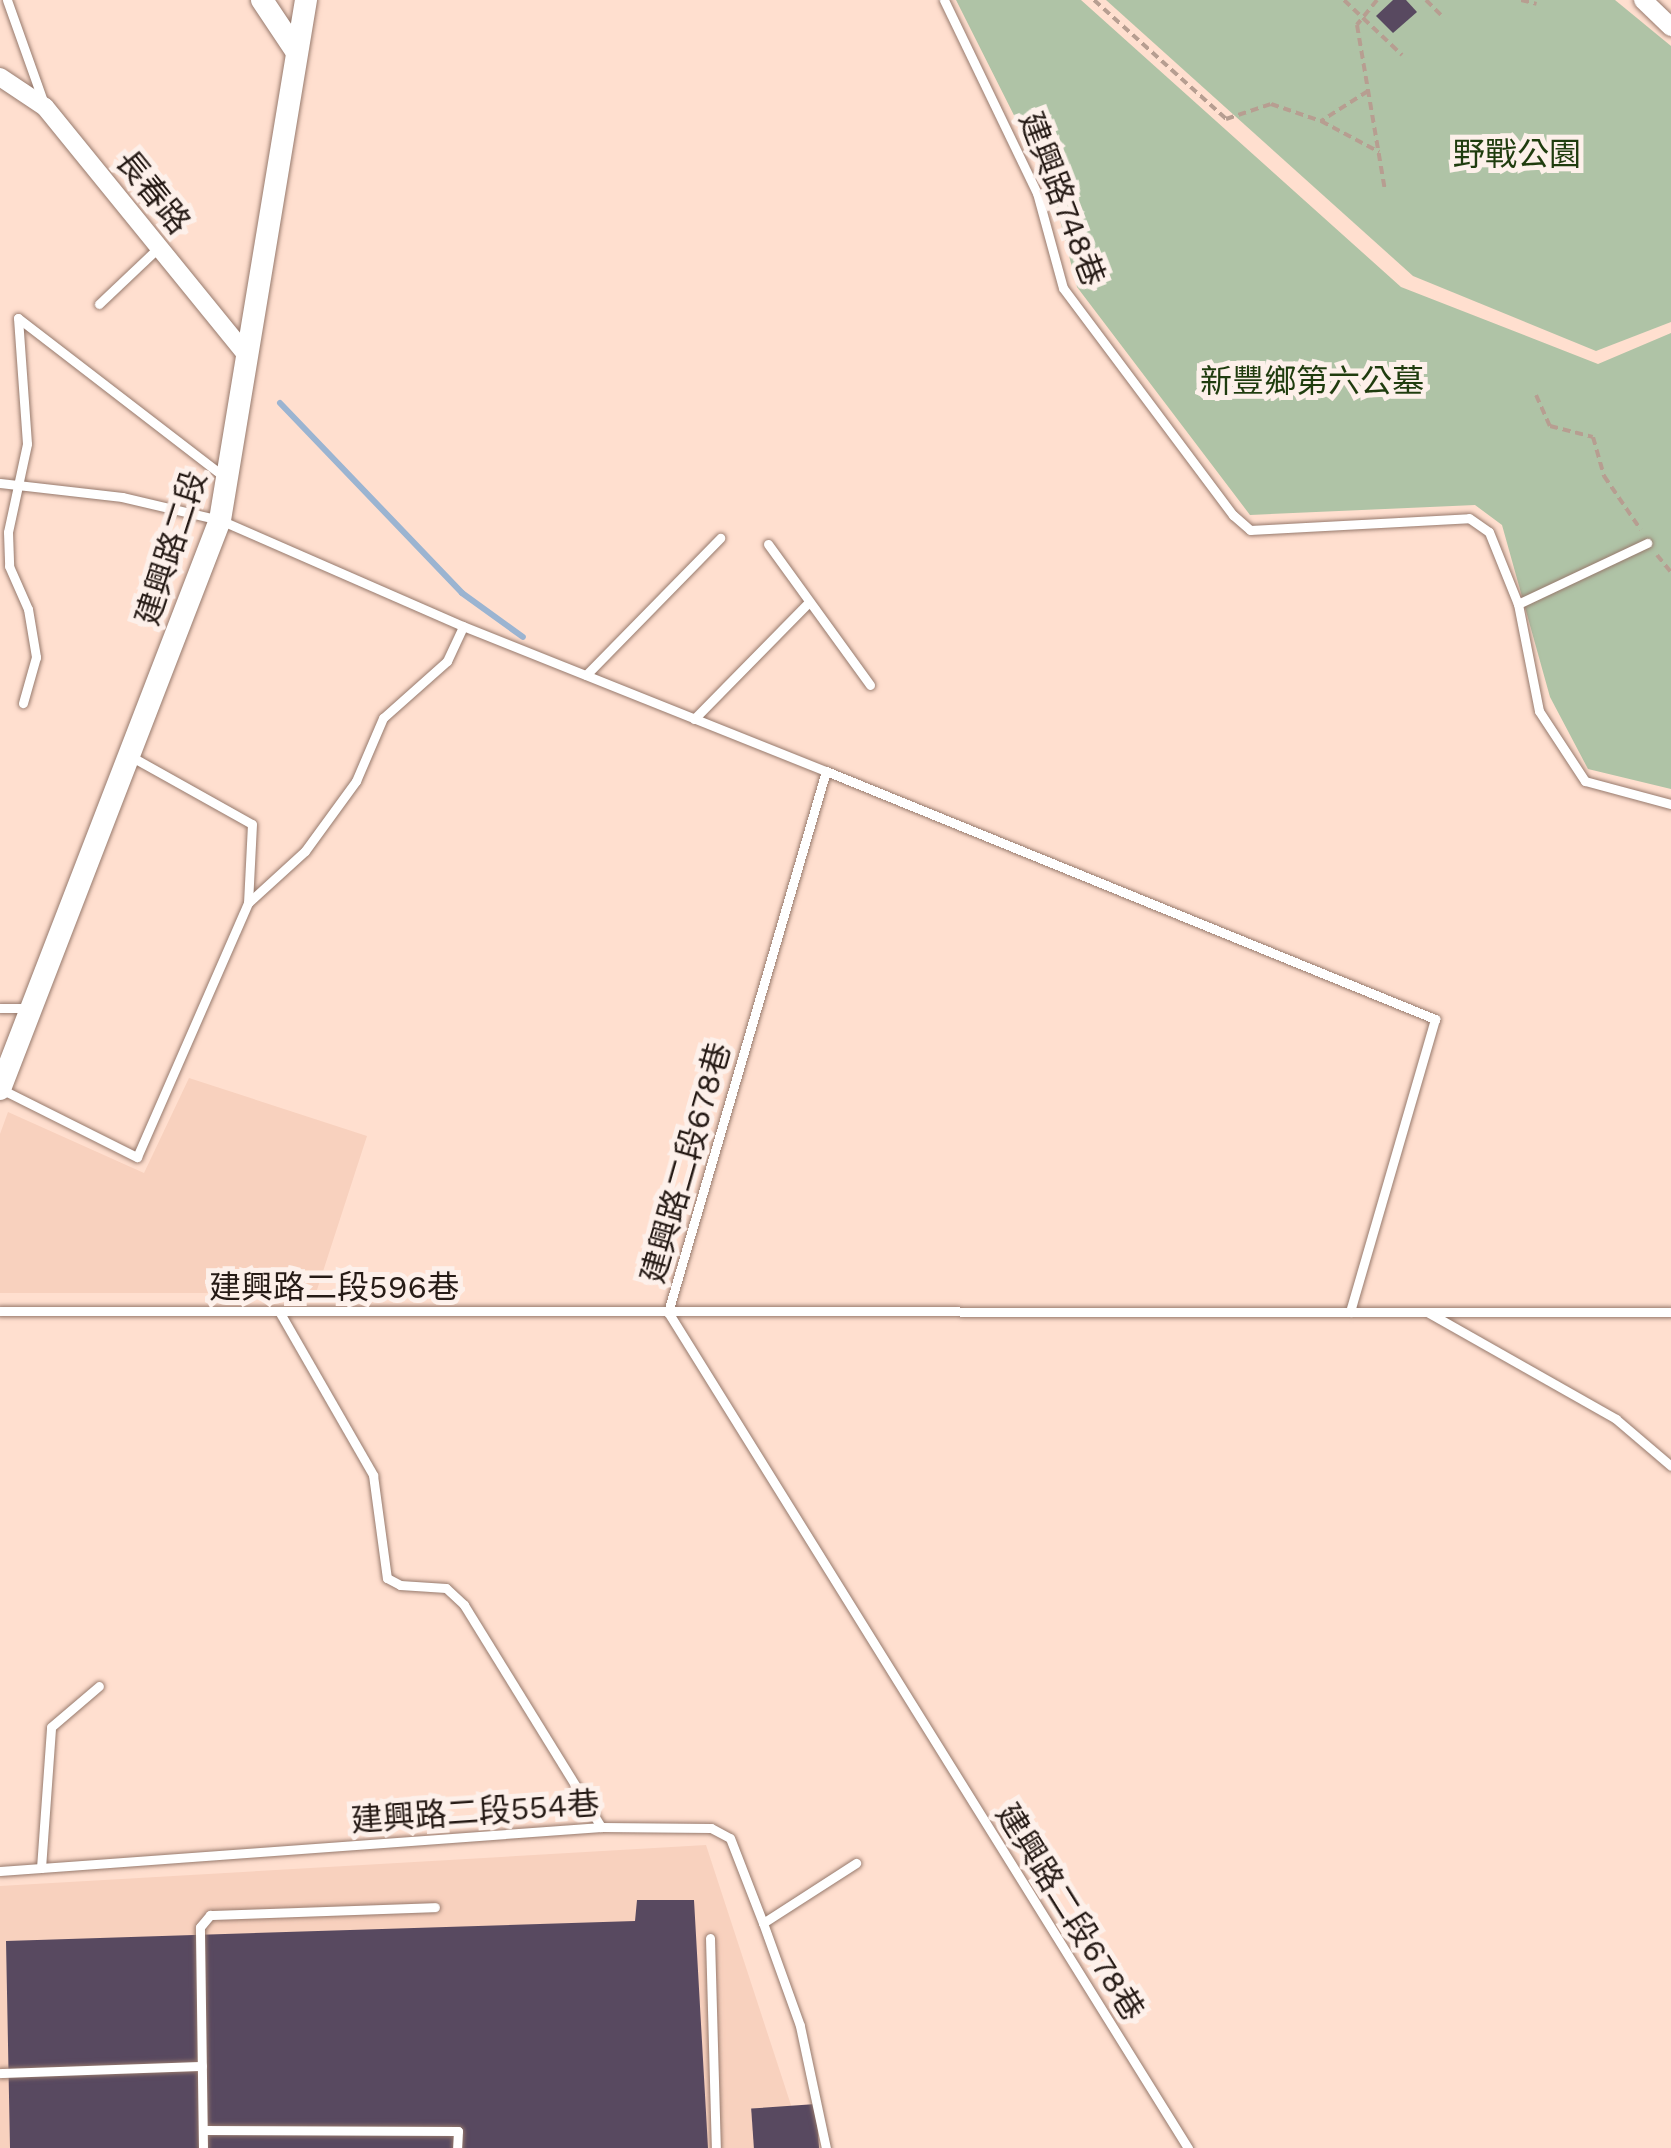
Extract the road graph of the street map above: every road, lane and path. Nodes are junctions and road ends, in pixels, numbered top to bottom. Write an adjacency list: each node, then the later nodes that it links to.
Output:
1 (6, 0): 19 (lane)
2 (262, 0): 15 (street)
3 (306, 0): 15 (street, 建興路二段)
4 (944, 0): 36 (lane, 建興路748巷)
5 (1094, 0): 20 (path)
6 (1344, 0): 13 (path)
7 (1378, 0): 13 (path)
8 (1426, 0): 12 (path)
9 (1521, 0): 11 (path)
10 (1643, 0): 14 (street)
11 (1537, 4)
12 (1442, 15)
13 (1360, 20): 16 (path); 18 (path)
14 (1671, 27)
15 (296, 51): 25 (street, 建興路二段)
16 (1402, 55)
17 (0, 77): 19 (street, 長春路)
18 (1368, 91): 20 (path); 21 (path)
19 (46, 108): 23 (street, 長春路)
20 (1320, 120): 21 (path)
21 (1378, 152): 22 (path)
22 (1385, 190)
23 (159, 246): 24 (lane); 25 (street, 長春路)
24 (100, 304)
25 (248, 357): 27 (street, 建興路二段)
26 (1536, 395): 32 (path)
27 (229, 481): 29 (lane); 30 (street, 建興路二段)
28 (0, 483): 29 (lane)
29 (20, 484): 30 (lane); 40 (lane)
30 (220, 520): 37 (lane); 42 (street, 建興路二段)
31 (720, 538): 38 (lane)
32 (1646, 543): 34 (path); 36 (lane)
33 (768, 544): 35 (lane)
34 (1671, 572)
35 (808, 603): 39 (lane); 41 (lane)
36 (1518, 604): 44 (lane, 建興路748巷)
37 (463, 626): 38 (lane); 45 (lane)
38 (586, 675): 41 (lane)
39 (870, 686)
40 (23, 703)
41 (694, 719): 43 (lane)
42 (130, 756): 45 (lane); 47 (street, 建興路二段)
43 (826, 771): 52 (lane, 建興路二段678巷); 53 (lane)
44 (1671, 804)
45 (248, 903): 48 (lane)
46 (0, 1008): 47 (lane)
47 (29, 1008): 48 (street, 建興路二段)
48 (0, 1089)
49 (0, 1311): 51 (lane, 建興路二段596巷)
50 (1426, 1311): 53 (lane, 建興路二段596巷); 54 (lane, 建興路二段596巷); 55 (lane)
51 (280, 1312): 52 (lane, 建興路二段596巷); 57 (lane)
52 (668, 1312): 53 (lane, 建興路二段596巷); 71 (lane, 建興路二段678巷)
53 (1350, 1312)
54 (1671, 1312)
55 (1671, 1466)
56 (99, 1686): 59 (lane)
57 (602, 1828): 59 (lane, 建興路二段554巷); 62 (lane, 建興路二段554巷)
58 (856, 1863): 62 (lane)
59 (41, 1868): 60 (lane, 建興路二段554巷)
60 (0, 1871)
61 (436, 1907): 64 (lane)
62 (763, 1923): 70 (lane, 建興路二段554巷)
63 (710, 1938): 69 (lane)
64 (202, 2066): 65 (lane); 66 (lane)
65 (0, 2073)
66 (203, 2130): 67 (lane); 68 (lane)
67 (203, 2148)
68 (457, 2148)
69 (716, 2148)
70 (826, 2148)
71 (1188, 2148)

